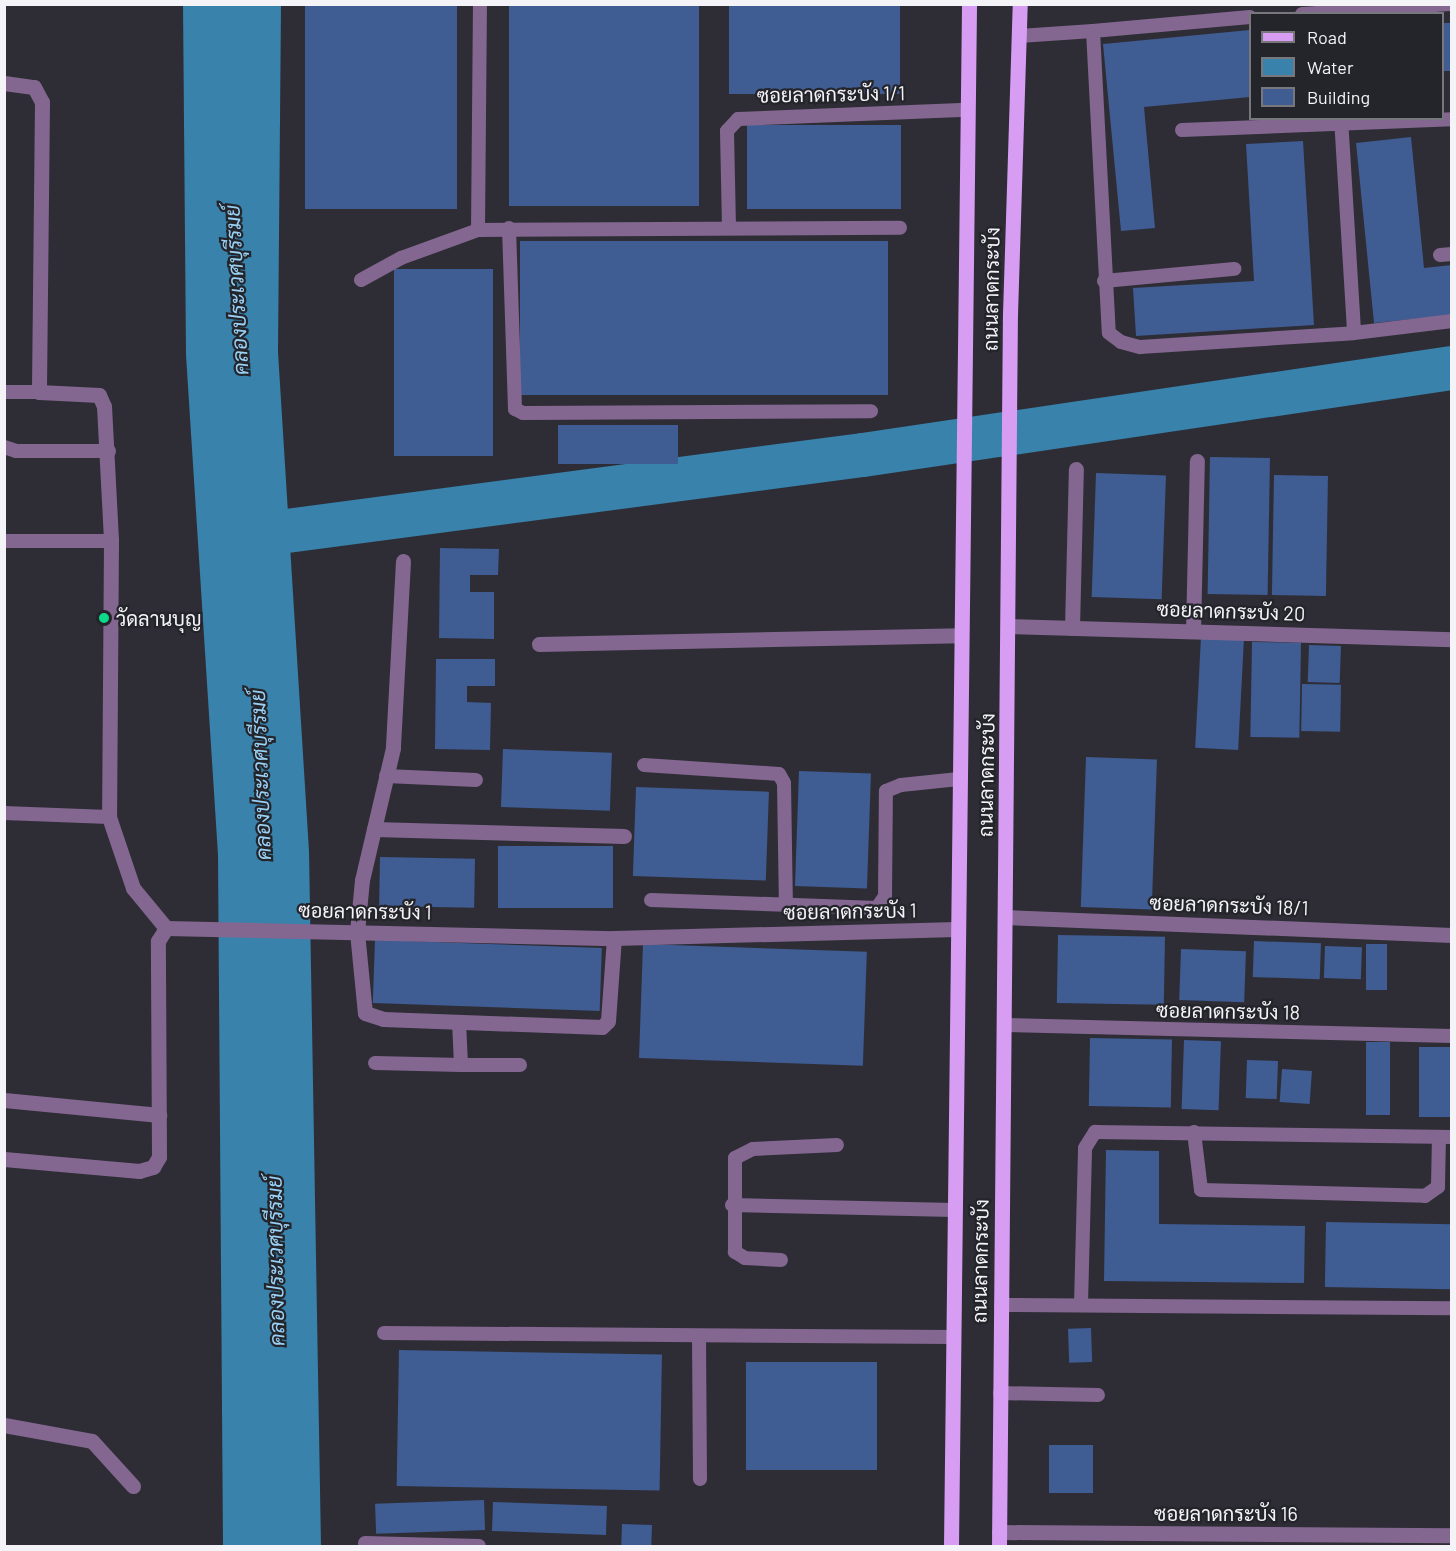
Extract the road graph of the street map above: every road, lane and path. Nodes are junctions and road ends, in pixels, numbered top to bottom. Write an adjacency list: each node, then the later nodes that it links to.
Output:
1 (480, 4): 17 (lane)
2 (969, 4): 10 (main road, ถนนลาดกระบัง)
3 (1020, 4): 8 (main road, ถนนลาดกระบัง)
4 (1450, 4): 5 (lane)
5 (1334, 12)
6 (1249, 17): 7 (lane)
7 (1093, 31): 8 (lane); 20 (lane)
8 (1019, 36): 33 (main road, ถนนลาดกระบัง)
9 (4, 83): 24 (street)
10 (967, 110): 14 (lane, ซอยลาดกระบัง 1/1); 36 (main road, ถนนลาดกระบัง)
11 (1396, 120): 12 (lane)
12 (1341, 121): 13 (lane); 22 (lane)
13 (1182, 130)
14 (729, 227): 15 (lane); 16 (lane)
15 (509, 228): 17 (lane); 25 (lane)
16 (900, 228)
17 (478, 230): 19 (lane)
18 (1234, 269): 20 (lane)
19 (361, 280)
20 (1104, 281): 22 (lane)
21 (1452, 321): 22 (lane)
22 (1354, 333)
23 (4, 392): 24 (lane)
24 (39, 392): 27 (street)
25 (871, 411)
26 (4, 447): 27 (lane)
27 (109, 451): 31 (street)
28 (1197, 461): 35 (street)
29 (1076, 469): 34 (street)
30 (4, 540): 31 (lane)
31 (111, 541): 44 (street)
32 (403, 561): 40 (street)
33 (1008, 626): 34 (street, ซอยลาดกระบัง 20); 49 (main road, ถนนลาดกระบัง)
34 (1072, 628): 35 (street, ซอยลาดกระบัง 20)
35 (1193, 631): 37 (street, ซอยลาดกระบัง 20)
36 (961, 635): 38 (street); 41 (main road, ถนนลาดกระบัง)
37 (1452, 639)
38 (539, 644)
39 (645, 765): 48 (lane)
40 (386, 776): 42 (lane); 45 (street)
41 (959, 779): 48 (lane); 51 (main road, ถนนลาดกระบัง)
42 (476, 780)
43 (4, 813): 44 (lane)
44 (109, 818): 50 (street)
45 (374, 829): 46 (street); 52 (street)
46 (624, 837)
47 (651, 900): 48 (lane)
48 (786, 905)
49 (1006, 917): 53 (street, ซอยลาดกระบัง 18/1); 56 (main road, ถนนลาดกระบัง)
50 (166, 928): 52 (street, ซอยลาดกระบัง 1); 62 (street)
51 (957, 929): 54 (street, ซอยลาดกระบัง 1); 68 (main road, ถนนลาดกระบัง)
52 (357, 932): 54 (street, ซอยลาดกระบัง 1); 55 (street)
53 (1452, 935)
54 (614, 938): 55 (street)
55 (459, 1022): 59 (lane)
56 (1004, 1025): 57 (lane, ซอยลาดกระบัง 18); 71 (main road, ถนนลาดกระบัง)
57 (1452, 1036)
58 (375, 1063): 59 (lane)
59 (461, 1065): 60 (lane)
60 (520, 1065)
61 (4, 1100): 62 (street)
62 (159, 1115): 66 (street)
63 (1194, 1132): 64 (lane); 64 (lane); 70 (lane)
64 (1445, 1137)
65 (837, 1145): 67 (lane)
66 (4, 1159)
67 (732, 1205): 68 (lane); 69 (lane)
68 (954, 1210): 75 (main road, ถนนลาดกระบัง)
69 (781, 1260)
70 (1081, 1304): 71 (lane); 72 (lane)
71 (1001, 1305): 76 (main road, ถนนลาดกระบัง)
72 (1452, 1308)
73 (384, 1333): 74 (lane)
74 (699, 1337): 75 (lane); 79 (lane)
75 (952, 1337): 85 (main road, ถนนลาดกระบัง)
76 (1000, 1393): 77 (lane); 82 (main road, ถนนลาดกระบัง)
77 (1098, 1395)
78 (4, 1425): 80 (street)
79 (700, 1479)
80 (133, 1486)
81 (1452, 1535): 82 (street, ซอยลาดกระบัง 16)
82 (999, 1539)
83 (365, 1543): 84 (lane)
84 (479, 1546)
85 (951, 1546)

